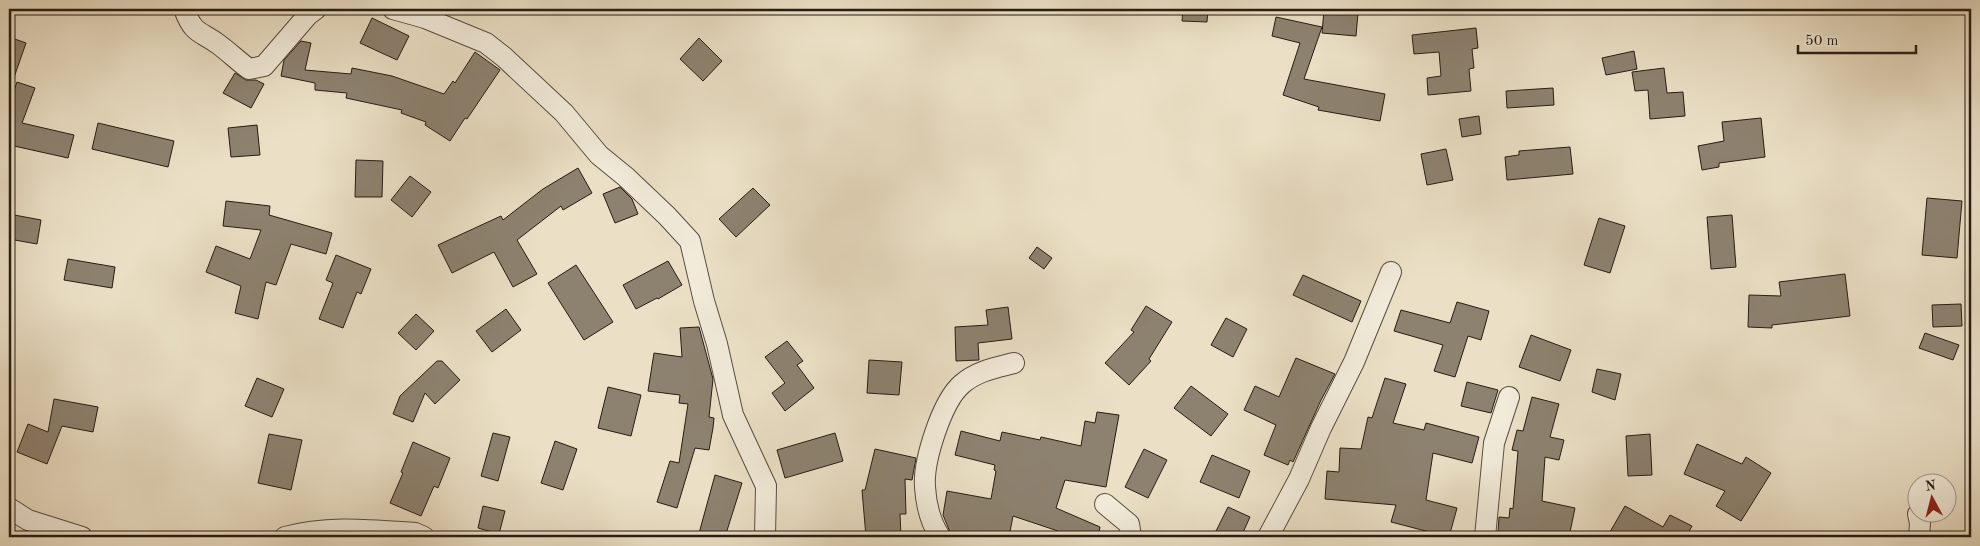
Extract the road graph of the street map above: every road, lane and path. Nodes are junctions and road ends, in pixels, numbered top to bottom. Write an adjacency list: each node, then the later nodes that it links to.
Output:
1 (184, 9): 2 (street)
2 (316, 9)
3 (393, 9): 13 (street)
4 (1391, 272): 16 (street)
5 (1014, 363): 14 (street)
6 (1510, 398): 17 (street)
7 (1105, 504): 15 (street)
8 (9, 508): 11 (street)
9 (1920, 524): 18 (street)
10 (418, 536): 12 (street)
11 (82, 537)
12 (285, 537)
13 (765, 537)
14 (940, 537)
15 (1131, 537)
16 (1268, 537)
17 (1485, 537)
18 (1919, 537)

